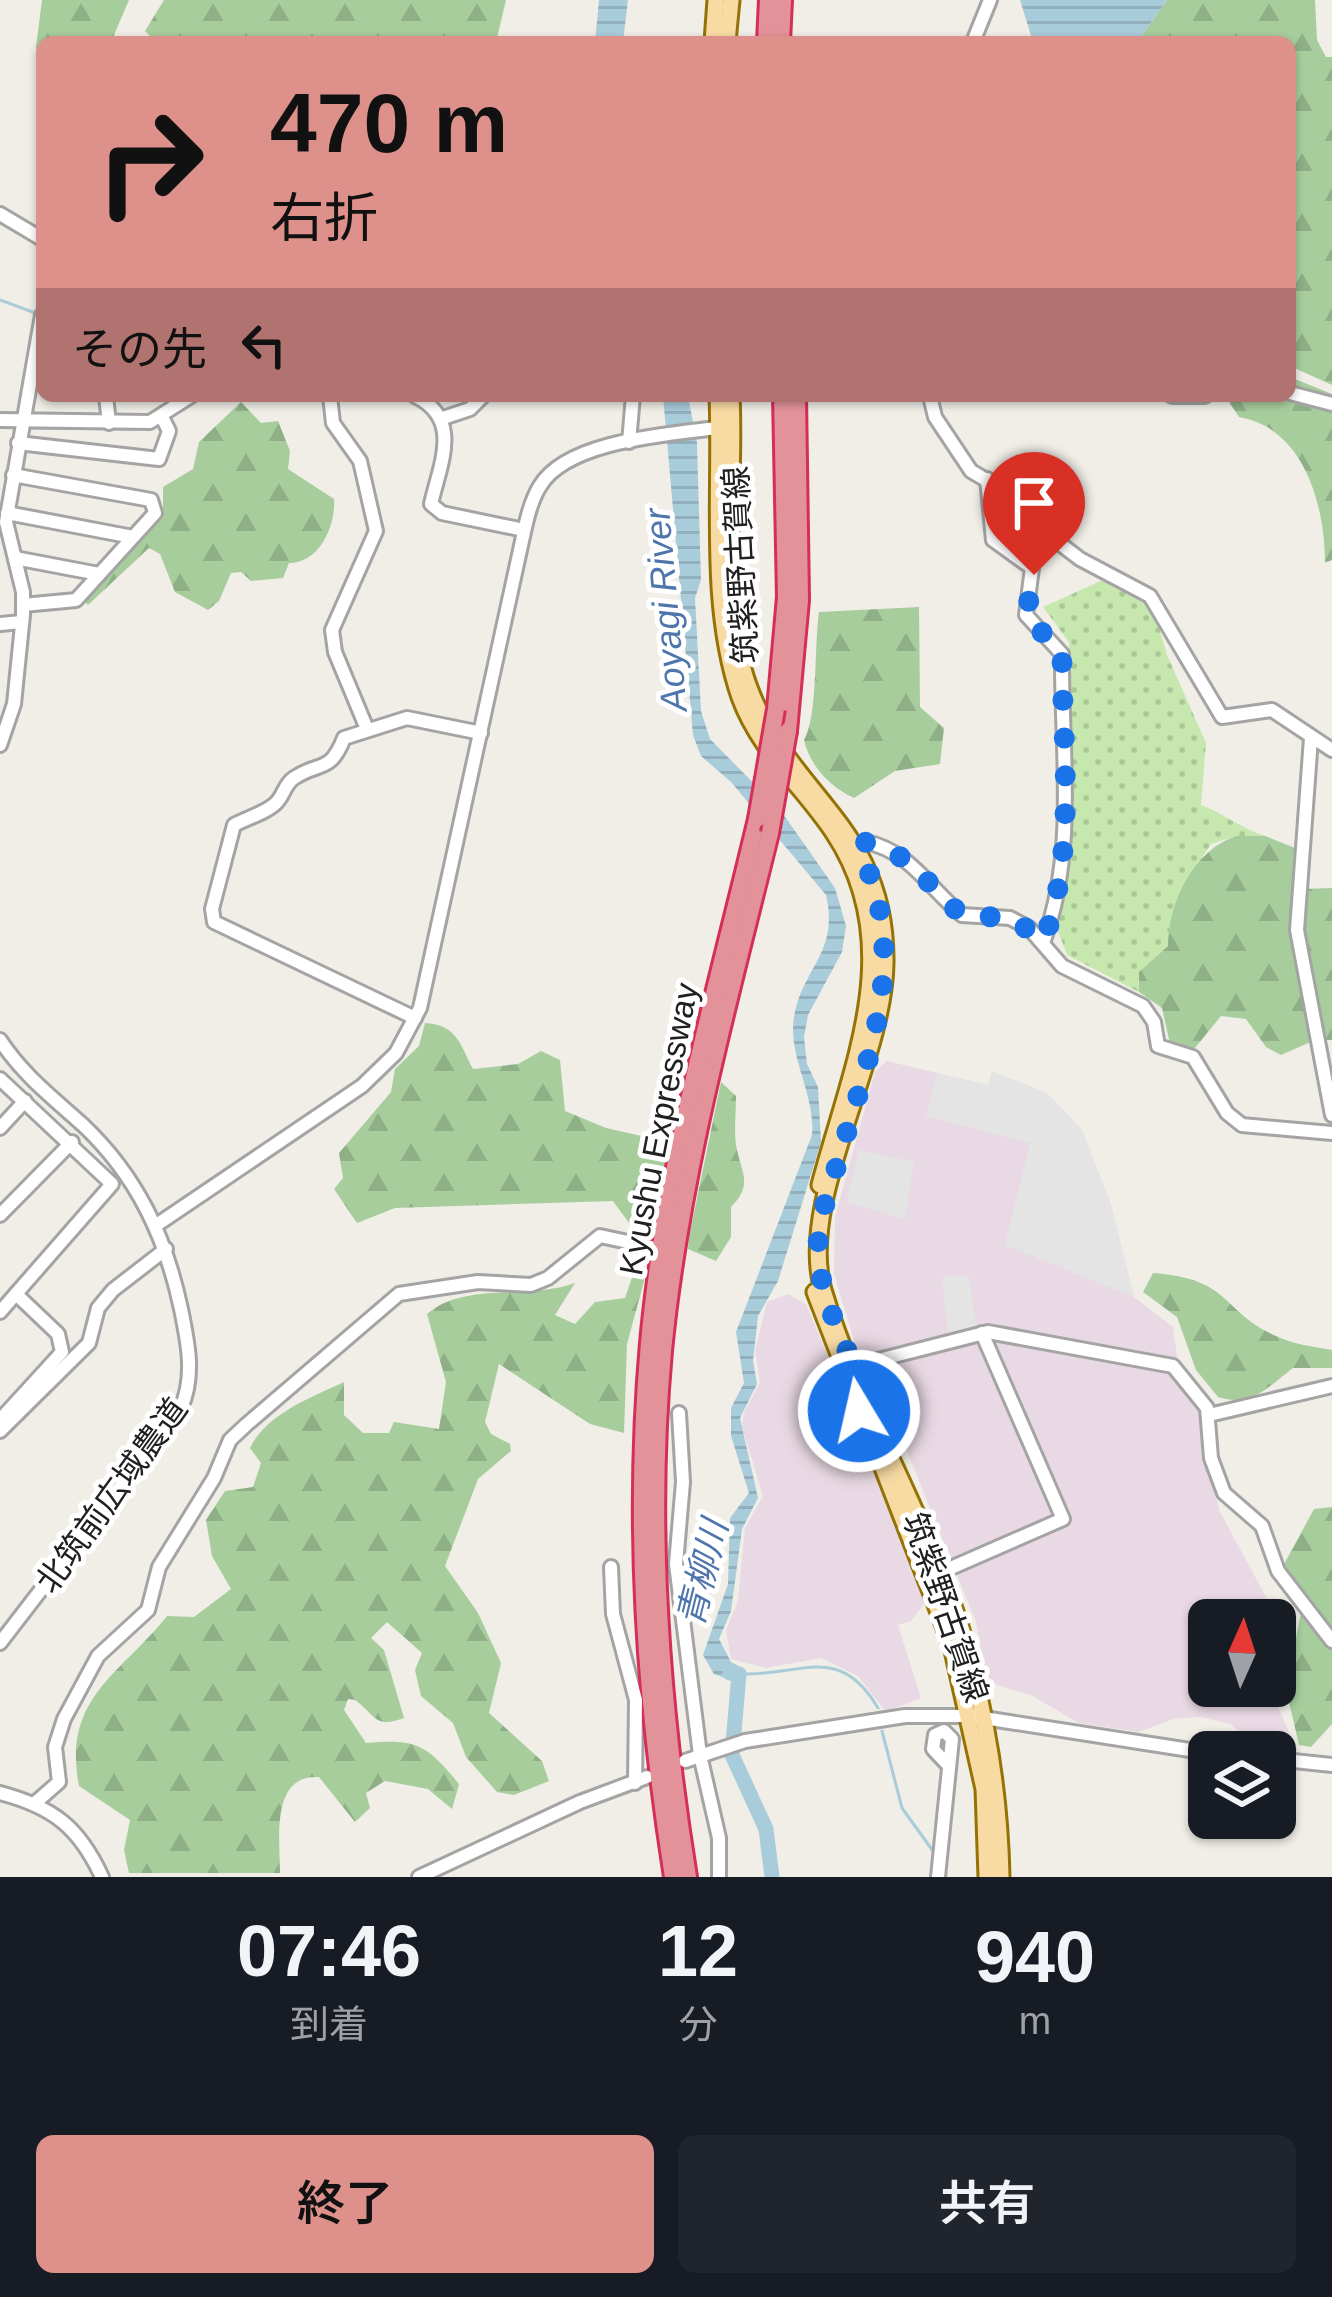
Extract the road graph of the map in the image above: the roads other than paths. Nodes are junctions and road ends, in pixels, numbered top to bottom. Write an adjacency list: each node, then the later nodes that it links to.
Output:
1 (716, 0): 6 (main road)
2 (731, 0): 7 (main road)
3 (768, 0): 8 (highway)
4 (782, 0): 9 (highway)
5 (991, 0): 10 (street)
6 (713, 36)
7 (728, 36)
8 (766, 36)
9 (781, 36)
10 (976, 36)
11 (0, 214): 12 (street)
12 (36, 235)
13 (36, 346): 30 (street)
14 (1296, 395): 26 (street)
15 (107, 402): 31 (street)
16 (182, 402): 27 (street)
17 (331, 402): 45 (street)
18 (423, 402): 28 (street)
19 (477, 402): 28 (street)
20 (632, 402): 33 (street)
21 (720, 402): 32 (main road, 筑紫野古賀線)
22 (730, 402): 32 (main road, 筑紫野古賀線)
23 (782, 402): 50 (highway, Kyushu Expressway, bridge)
24 (796, 402): 50 (highway, Kyushu Expressway, bridge)
25 (931, 402): 36 (street)
26 (1332, 404)
27 (162, 417): 31 (street); 34 (street)
28 (442, 418): 38 (street)
29 (0, 420): 30 (street)
30 (21, 422): 31 (street); 34 (street)
31 (110, 423)
32 (726, 427): 33 (street); 51 (main road, 筑紫野古賀線); 69 (main road, 筑紫野古賀線)
33 (629, 442): 38 (street)
34 (18, 443): 35 (street)
35 (13, 475): 37 (street); 39 (street)
36 (987, 479): 47 (street); 52 (street)
37 (5, 508): 39 (street); 40 (street)
38 (524, 530): 46 (street)
39 (133, 536): 41 (street)
40 (15, 558): 41 (street); 42 (street)
41 (99, 574): 42 (street)
42 (23, 605): 43 (street)
43 (22, 622): 44 (street); 48 (street)
44 (0, 625)
45 (367, 729): 46 (street); 53 (street)
46 (481, 733): 53 (street)
47 (1311, 738): 49 (street); 57 (street)
48 (0, 745)
49 (1332, 750)
50 (763, 826): 63 (highway, Kyushu Expressway)
51 (858, 848): 52 (street); 69 (main road, 筑紫野古賀線)
52 (1044, 940): 59 (street)
53 (415, 1018): 62 (street)
54 (0, 1040): 62 (street, 北筑前広域農道)
55 (0, 1079): 56 (street)
56 (25, 1101): 58 (street); 60 (street)
57 (1332, 1115)
58 (0, 1128)
59 (1332, 1133)
60 (72, 1142): 61 (street); 66 (street)
61 (0, 1215)
62 (155, 1226): 64 (street, 北筑前広域農道)
63 (664, 1242): 65 (highway, Kyushu Expressway); 87 (street)
64 (166, 1249): 74 (street); 78 (street, 北筑前広域農道)
65 (666, 1272): 90 (highway, Kyushu Expressway); 91 (highway, Kyushu Expressway)
66 (16, 1294): 67 (street); 73 (street)
67 (0, 1312)
68 (982, 1333): 69 (street); 72 (street); 76 (street)
69 (848, 1368): 76 (main road, 筑紫野古賀線)
70 (1332, 1386): 72 (street)
71 (679, 1413): 81 (street)
72 (1209, 1415): 77 (street)
73 (0, 1420)
74 (0, 1432)
75 (610, 1567): 89 (street)
76 (934, 1575): 79 (main road, 筑紫野古賀線)
77 (1332, 1641)
78 (0, 1642)
79 (977, 1717): 80 (street); 81 (street); 94 (main road, 筑紫野古賀線); 95 (main road, 筑紫野古賀線)
80 (1188, 1750)
81 (700, 1755): 82 (street); 92 (street)
82 (685, 1761)
83 (1296, 1762): 84 (street)
84 (1332, 1765)
85 (949, 1766): 93 (street)
86 (0, 1793): 87 (street)
87 (35, 1803): 88 (street)
88 (102, 1877)
89 (418, 1877)
90 (673, 1877)
91 (688, 1877)
92 (719, 1877)
93 (938, 1877)
94 (987, 1877)
95 (1001, 1877)

